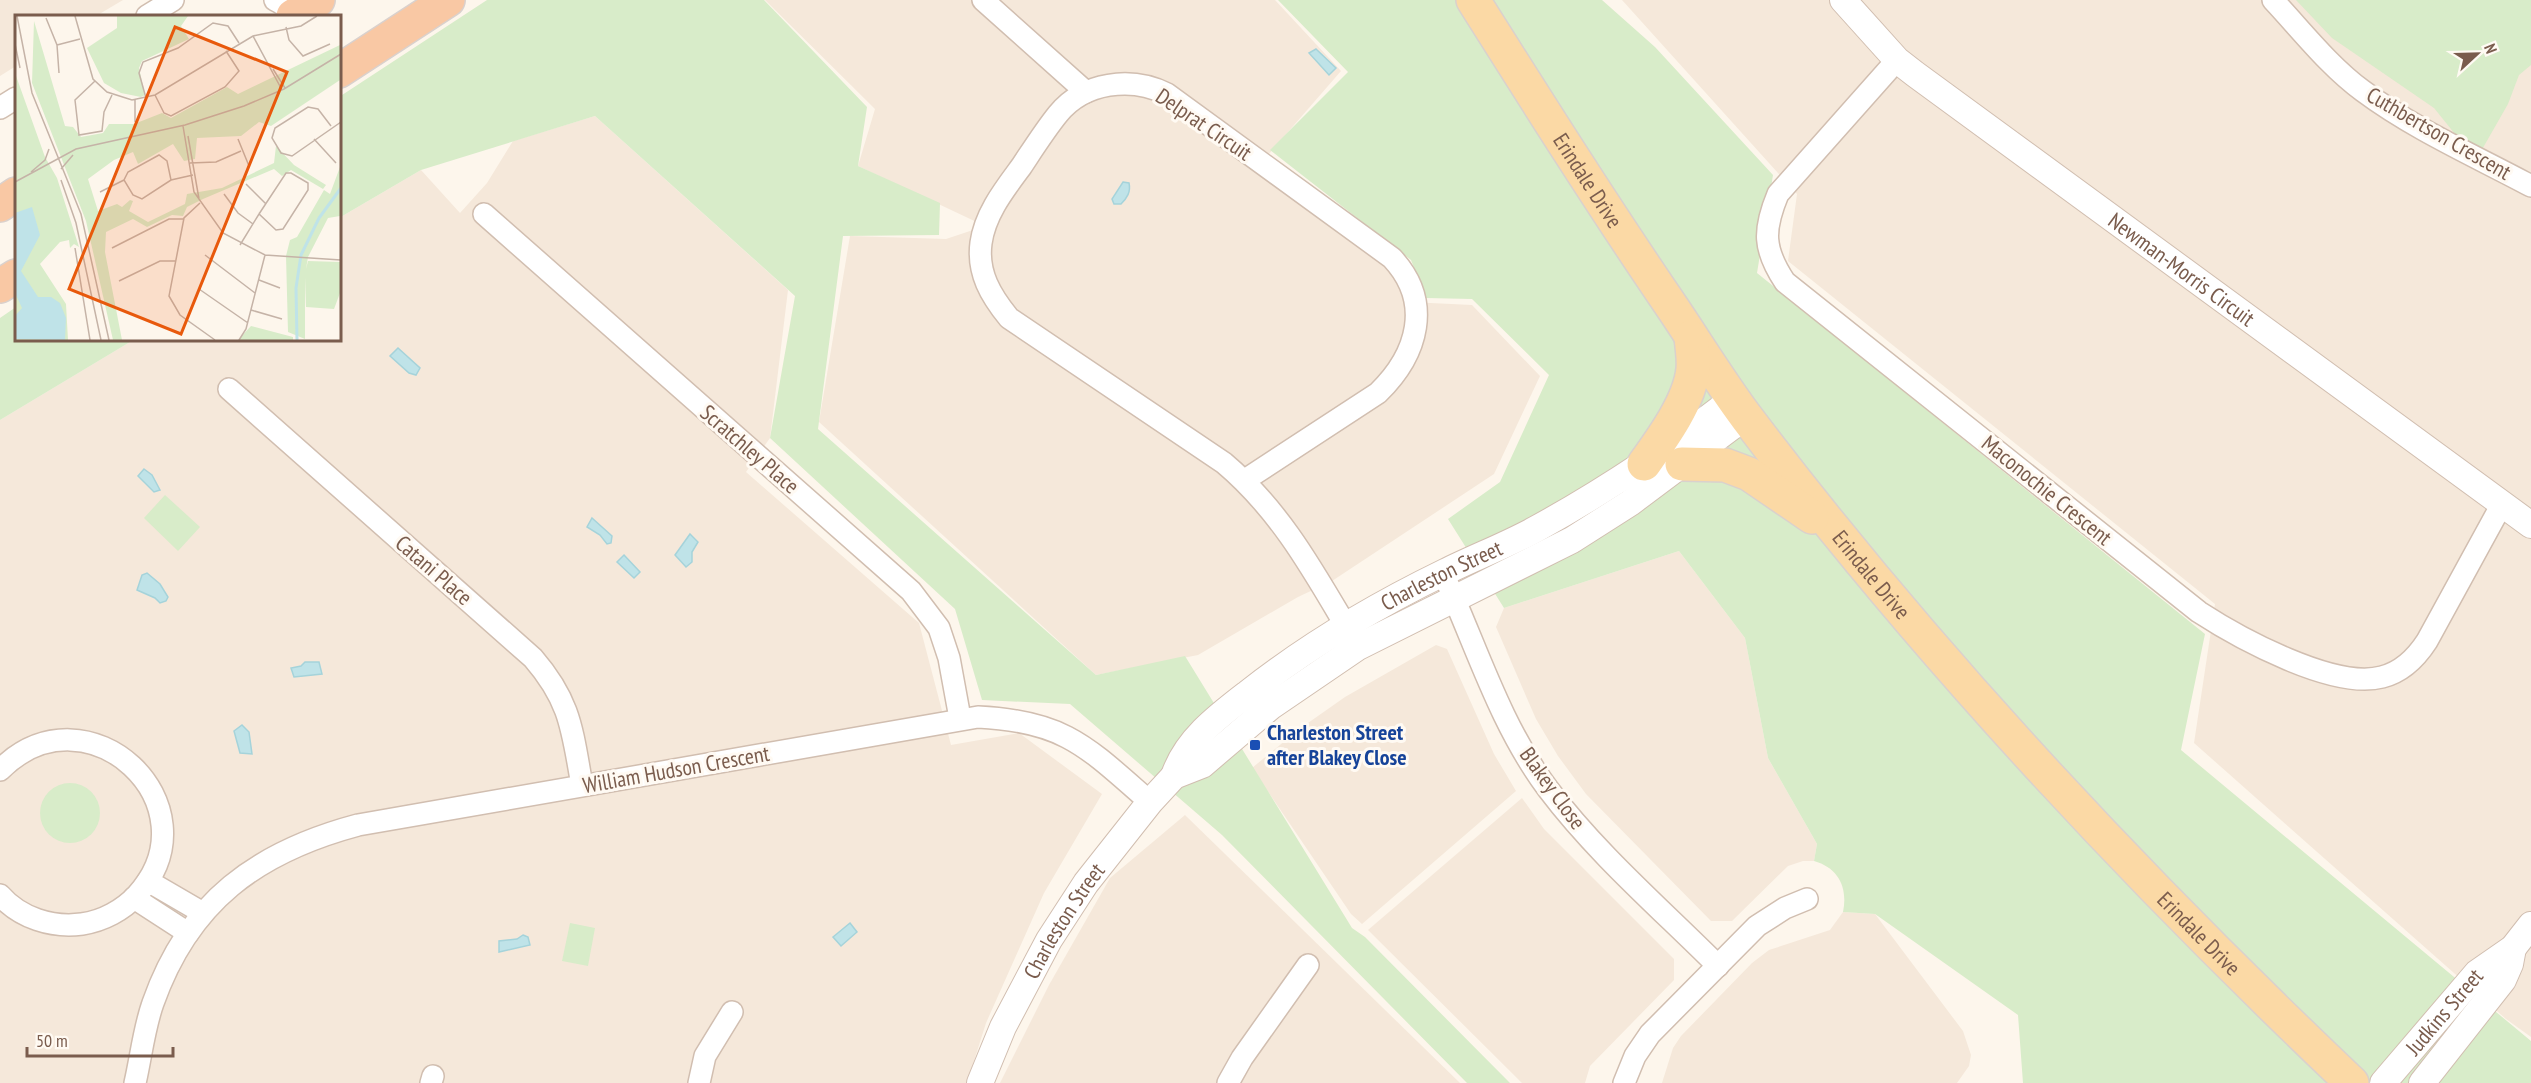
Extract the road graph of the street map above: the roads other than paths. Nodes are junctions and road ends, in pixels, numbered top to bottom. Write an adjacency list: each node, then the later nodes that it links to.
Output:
1 (173, 0): 7 (street)
2 (448, 0): 9 (highway)
3 (983, 0): 10 (street)
4 (1473, 0): 19 (main road, Erindale Drive)
5 (1843, 0): 8 (street, Newman-Morris Circuit)
6 (2273, 0): 13 (street, Cuthbertson Crescent)
7 (149, 15)
8 (1898, 60): 25 (street, Newman-Morris Circuit); 25 (street, Maconochie Crescent)
9 (340, 69)
10 (1086, 92): 24 (street, Delprat Circuit); 24 (street, Delprat Circuit)
11 (15, 99): 12 (street)
12 (0, 108)
13 (2531, 186)
14 (15, 195): 15 (highway)
15 (0, 205)
16 (484, 214): 32 (street, Scratchley Place)
17 (15, 277): 18 (highway)
18 (0, 286)
19 (1692, 337): 21 (main road, Erindale Drive); 22 (main road)
20 (229, 389): 35 (street, Catani Place)
21 (1740, 408): 22 (street, Charleston Street); 23 (street, Charleston Street); 27 (main road, Erindale Drive)
22 (1644, 464): 28 (street, Charleston Street)
23 (1682, 464): 27 (main road); 29 (street, Charleston Street)
24 (1245, 480): 30 (street, Delprat Circuit)
25 (2502, 504): 26 (street, Newman-Morris Circuit)
26 (2531, 525)
27 (1838, 535): 53 (main road, Erindale Drive)
28 (1443, 573): 29 (street, Blakey Close); 30 (street, Charleston Street)
29 (1454, 597): 31 (street, Charleston Street); 46 (street, Blakey Close)
30 (1345, 625): 31 (street, Delprat Circuit); 34 (street, Charleston Street)
31 (1358, 646): 34 (street, Charleston Street)
32 (960, 718): 35 (street, William Hudson Crescent); 36 (street, William Hudson Crescent)
33 (0, 770): 37 (street)
34 (1174, 776): 36 (street, Charleston Street)
35 (582, 785): 41 (street, William Hudson Crescent)
36 (1150, 802): 50 (street, Charleston Street)
37 (148, 881): 38 (street); 41 (street)
38 (134, 898): 40 (street); 43 (street)
39 (1808, 898): 46 (street)
40 (1, 899)
41 (203, 913): 43 (street, William Hudson Crescent)
42 (2531, 925): 44 (street, Judkins Street)
43 (188, 933): 48 (street, William Hudson Crescent)
44 (2513, 948): 54 (street, Judkins Street); 55 (street, Judkins Street)
45 (1308, 965): 51 (street)
46 (1718, 966): 52 (street)
47 (732, 1012): 49 (street)
48 (135, 1083)
49 (699, 1083)
50 (980, 1083)
51 (1228, 1083)
52 (1623, 1083)
53 (2352, 1083)
54 (2383, 1083)
55 (2422, 1083)

